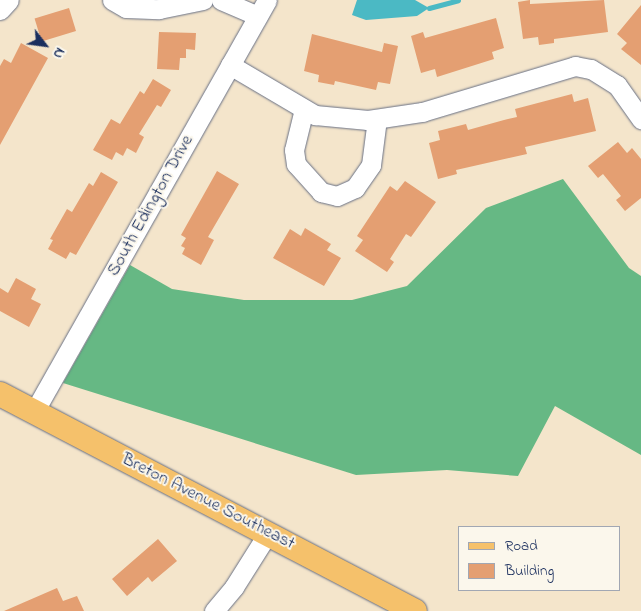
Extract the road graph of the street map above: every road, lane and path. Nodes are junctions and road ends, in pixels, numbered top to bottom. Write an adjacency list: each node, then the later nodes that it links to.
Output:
1 (9, 0): 6 (street)
2 (112, 0): 3 (street)
3 (203, 0)
4 (221, 0): 5 (street)
5 (262, 8): 7 (street, South Edington Drive)
6 (0, 10)
7 (230, 66): 8 (street); 12 (street, South Edington Drive)
8 (304, 109): 9 (street); 9 (street)
9 (377, 119): 10 (street)
10 (641, 119)
11 (0, 394): 12 (main road, Breton Avenue Southeast)
12 (34, 412): 13 (main road, Breton Avenue Southeast)
13 (268, 533): 14 (street); 15 (main road, Breton Avenue Southeast)
14 (214, 611)
15 (415, 611)

